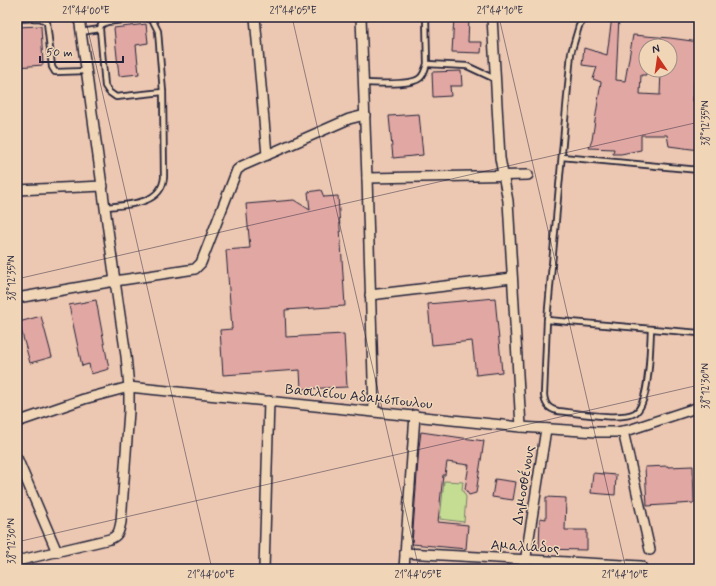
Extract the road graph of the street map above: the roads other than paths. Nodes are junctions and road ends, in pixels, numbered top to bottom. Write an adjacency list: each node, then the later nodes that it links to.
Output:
1 (79, 17): 9 (street)
2 (255, 17): 16 (street)
3 (361, 17): 13 (street)
4 (426, 17): 10 (lane)
5 (492, 17): 12 (street)
6 (586, 17): 17 (lane)
7 (17, 19): 11 (lane)
8 (100, 30): 9 (lane); 14 (lane); 14 (lane)
9 (81, 32): 11 (street)
10 (427, 64): 12 (lane); 13 (lane)
11 (87, 71): 22 (street)
12 (496, 79): 20 (street)
13 (364, 83): 15 (street)
14 (163, 92): 24 (lane)
15 (365, 115): 16 (street); 21 (street)
16 (267, 155): 26 (street)
17 (562, 157): 18 (lane); 29 (lane)
18 (699, 170)
19 (528, 175): 20 (street)
20 (502, 176): 21 (street); 25 (street)
21 (368, 178): 27 (street)
22 (103, 186): 23 (street); 24 (street)
23 (17, 190)
24 (105, 207): 26 (street)
25 (512, 278): 27 (street); 38 (street)
26 (114, 281): 28 (street); 32 (street)
27 (370, 295): 35 (street)
28 (17, 298)
29 (547, 320): 30 (lane); 30 (lane)
30 (651, 329): 31 (lane)
31 (699, 333)
32 (129, 387): 33 (street, Βασιλείου Αδαμόπουλου); 37 (street, Βασιλείου Αδαμόπουλου); 43 (street)
33 (269, 400): 35 (street, Βασιλείου Αδαμόπουλου); 47 (street)
34 (699, 407): 40 (street, Βασιλείου Αδαμόπουλου)
35 (374, 411): 36 (street, Βασιλείου Αδαμόπουλου)
36 (415, 415): 38 (street, Βασιλείου Αδαμόπουλου); 44 (street)
37 (17, 422)
38 (521, 427): 39 (street, Βασιλείου Αδαμόπουλου)
39 (546, 429): 40 (street, Βασιλείου Αδαμόπουλου); 46 (street, Δημοσθένους)
40 (623, 431): 42 (street)
41 (17, 458): 43 (street)
42 (650, 550)
43 (57, 552): 45 (street)
44 (406, 553): 46 (street, Αμαλιάδος); 48 (street)
45 (17, 561)
46 (524, 565): 49 (street, Αμαλιάδος)
47 (264, 569)
48 (404, 569)
49 (642, 569)

